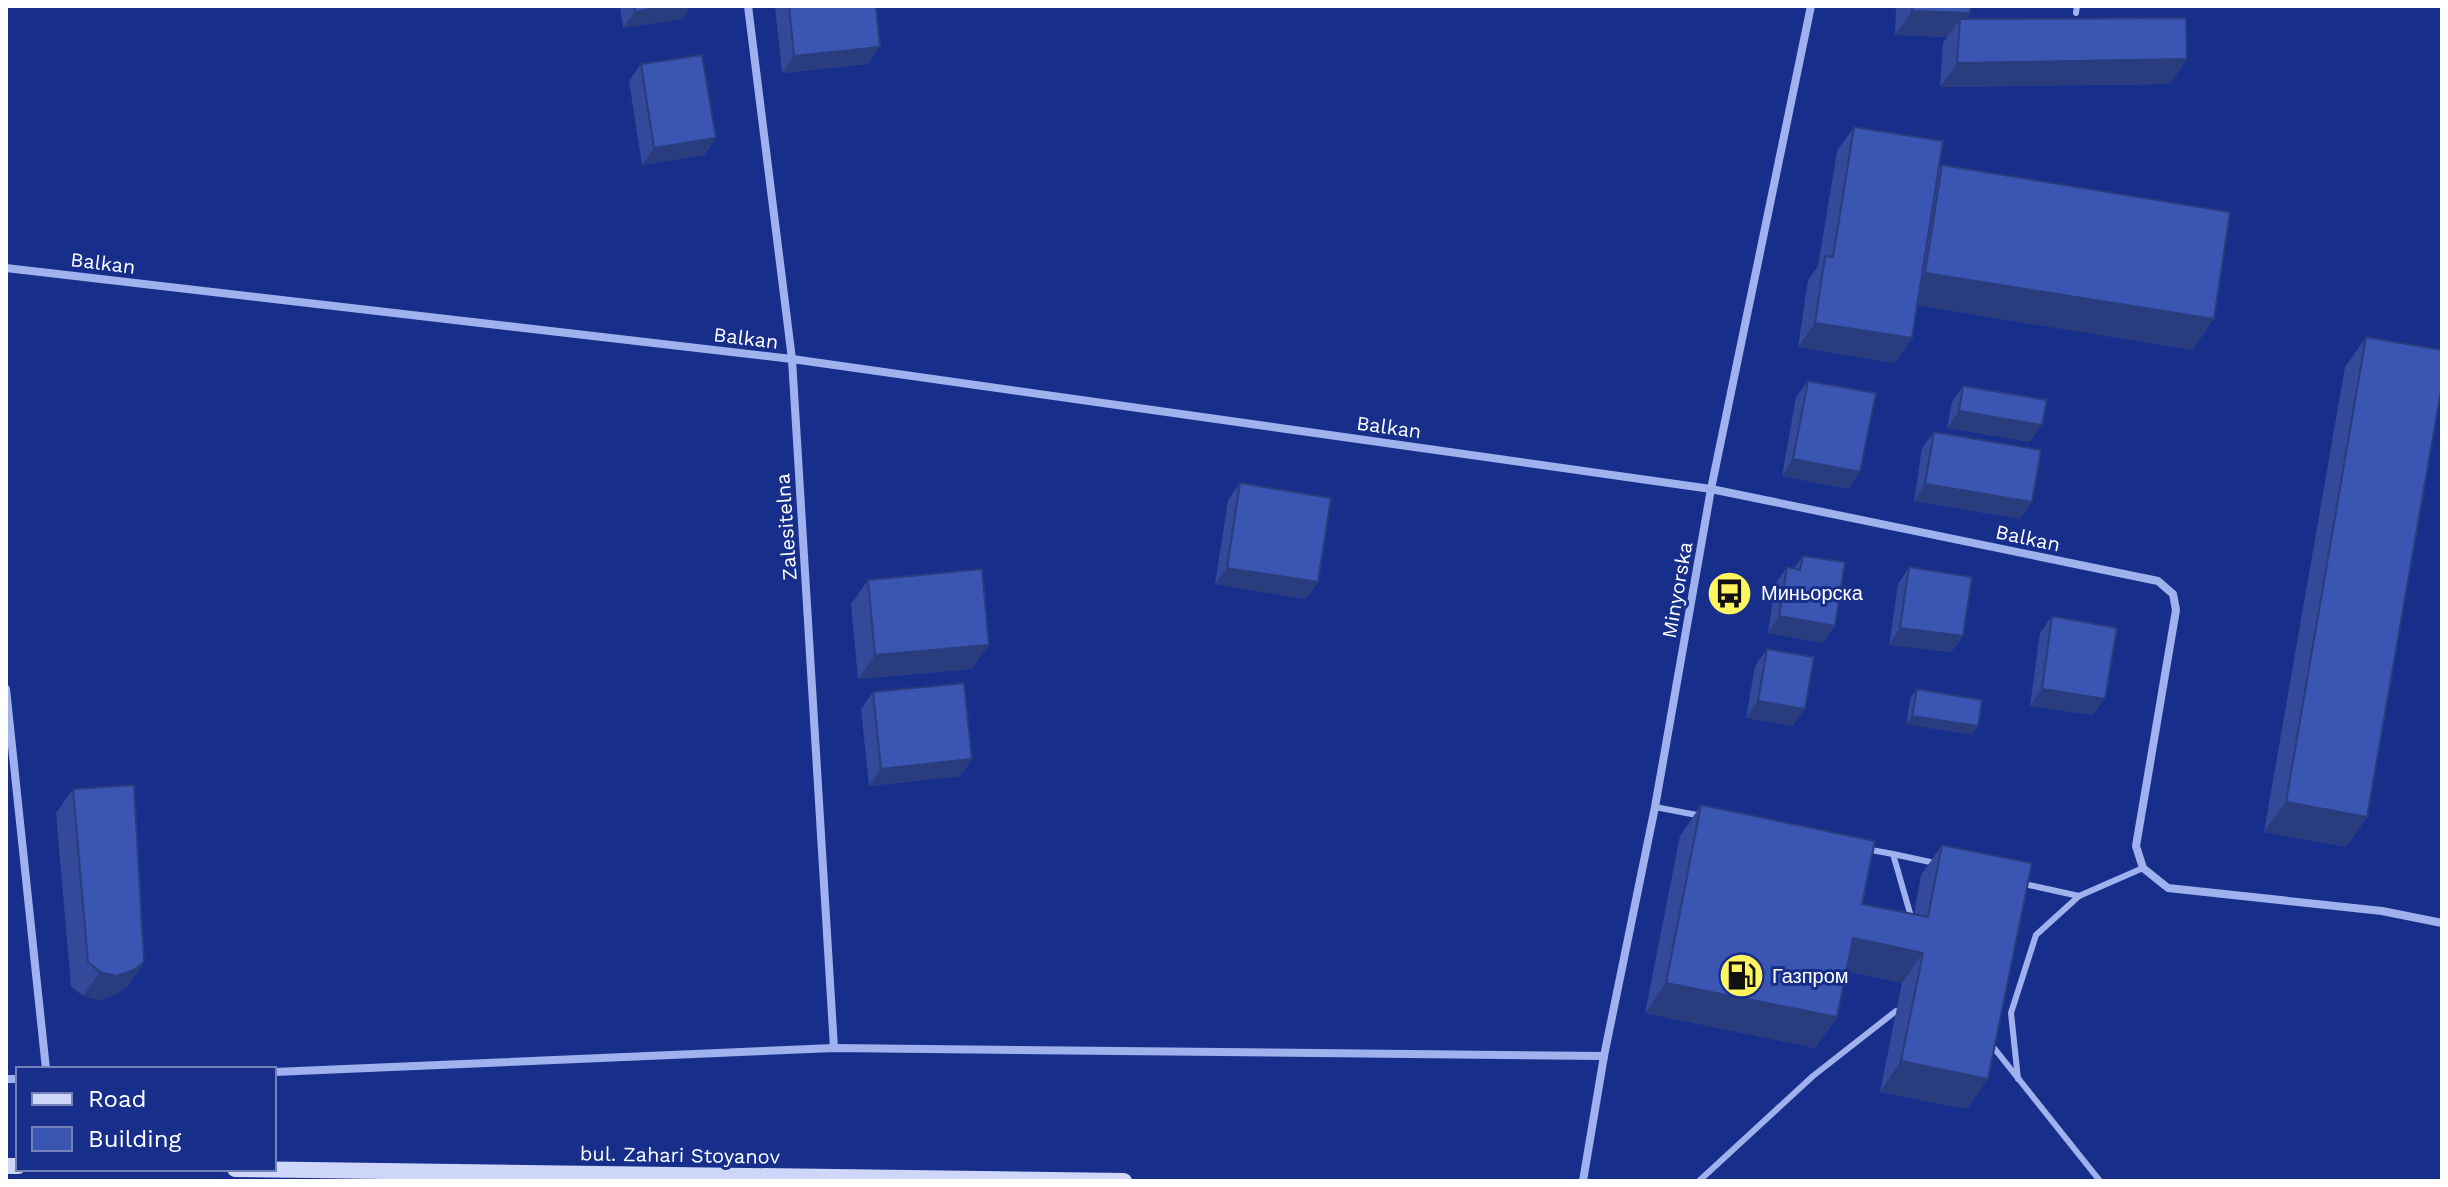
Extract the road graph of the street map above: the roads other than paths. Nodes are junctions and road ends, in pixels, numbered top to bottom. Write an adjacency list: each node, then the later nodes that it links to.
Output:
1 (748, 6): 4 (street, Zalesitelna)
2 (1811, 6): 5 (street, Minyorska)
3 (6, 268): 4 (street, Balkan)
4 (792, 359): 5 (street, Balkan); 19 (street, Zalesitelna)
5 (1711, 489): 7 (street, Minyorska); 12 (street, Balkan)
6 (6, 689): 21 (street)
7 (1655, 807): 8 (lane); 20 (street, Minyorska)
8 (1715, 819)
9 (1863, 848): 10 (lane)
10 (1893, 854): 11 (lane); 15 (lane)
11 (1939, 864)
12 (2143, 868): 14 (lane); 16 (street)
13 (2017, 882): 14 (lane)
14 (2079, 896): 23 (lane)
15 (1912, 920)
16 (2442, 923)
17 (1896, 1011): 28 (lane)
18 (1982, 1034): 23 (lane)
19 (834, 1048): 20 (street); 22 (street)
20 (1604, 1056): 27 (street, Minyorska)
21 (46, 1067)
22 (276, 1072)
23 (2018, 1079): 29 (lane)
24 (260, 1171): 25 (main road, bul. Zahari Stoyanov)
25 (321, 1176): 26 (main road, bul. Zahari Stoyanov)
26 (1124, 1181)
27 (1583, 1181)
28 (1699, 1181)
29 (2100, 1181)

